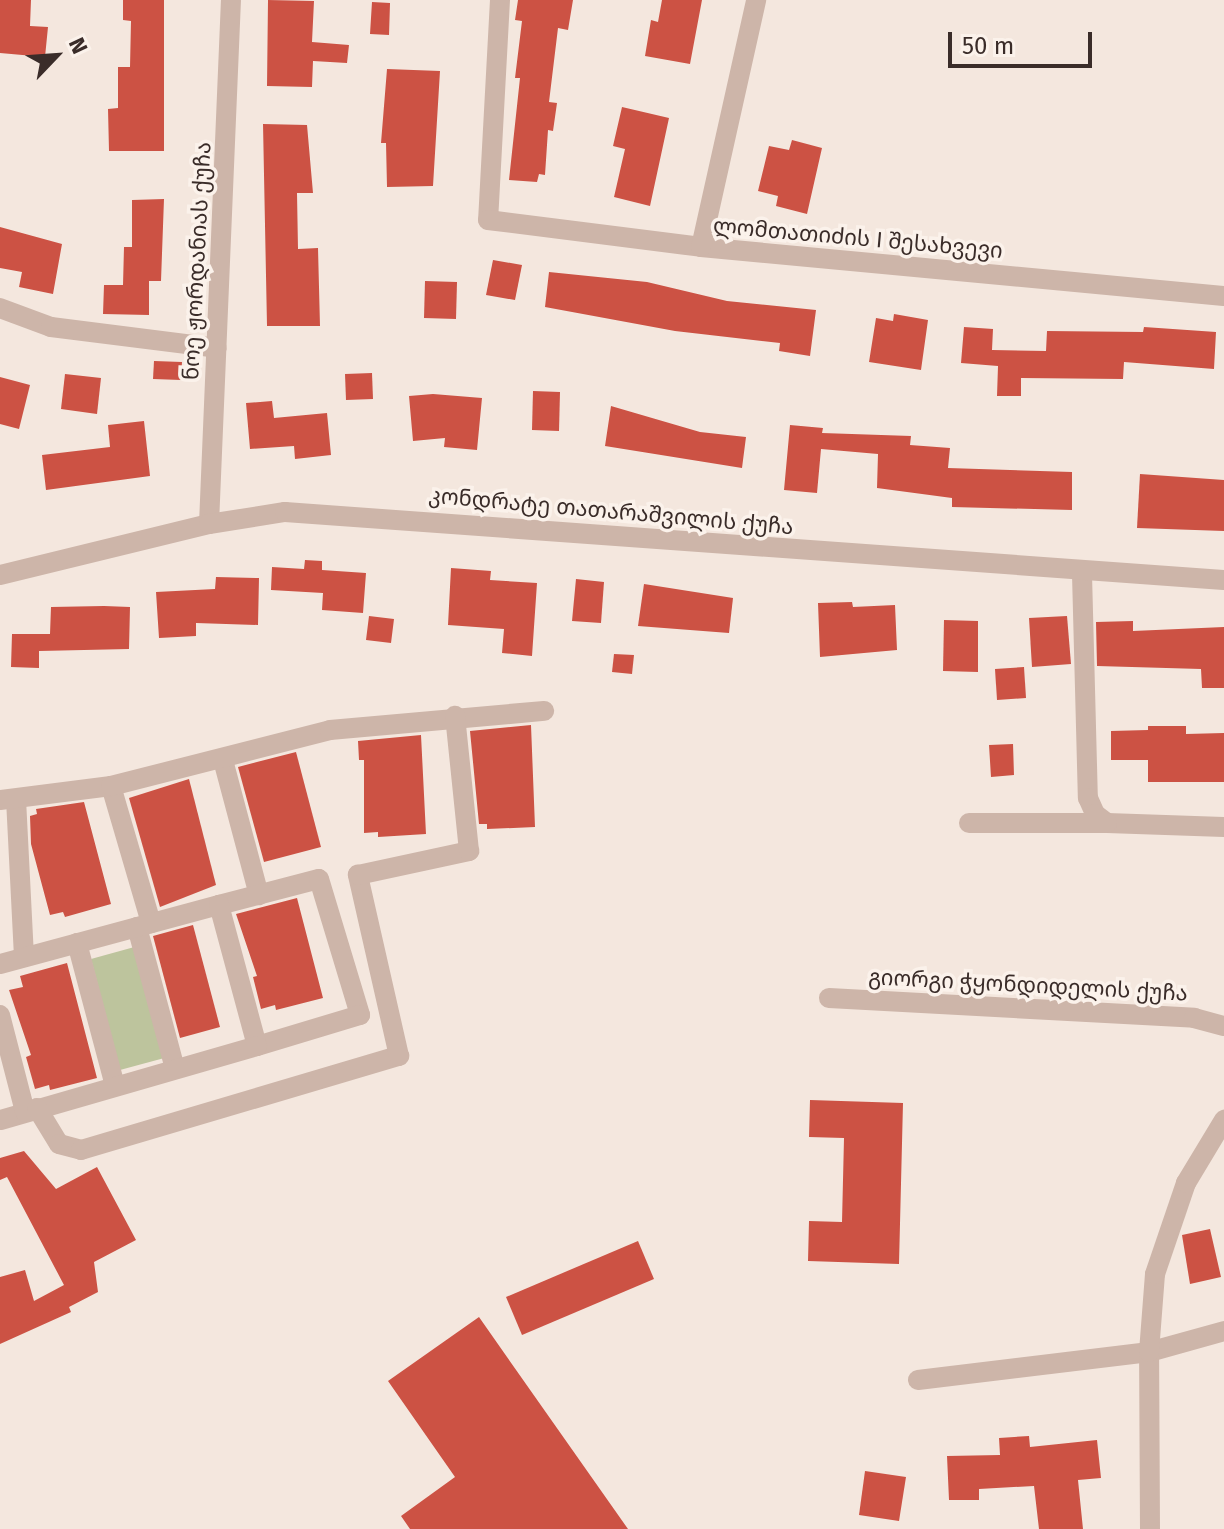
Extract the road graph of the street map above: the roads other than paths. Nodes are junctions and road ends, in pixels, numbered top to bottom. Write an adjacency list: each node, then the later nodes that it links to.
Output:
1 (231, 0): 7 (street, ნოე ჟორდანიას ქუჩა)
2 (500, 0): 4 (street, ლომთათიძის I შესახვევი)
3 (756, 0): 4 (street)
4 (701, 247): 5 (street, ლომთათიძის I შესახვევი)
5 (1224, 296)
6 (0, 308): 7 (street)
7 (217, 348): 8 (street, ნოე ჟორდანიას ქუჩა)
8 (209, 524): 9 (street, კონდრატე თათარაშვილის ქუჩა); 10 (street, კონდრატე თათარაშვილის ქუჩა)
9 (1082, 574): 11 (street, კონდრატე თათარაშვილის ქუჩა); 18 (street)
10 (0, 575)
11 (1224, 580)
12 (544, 711): 13 (street)
13 (455, 716): 14 (street); 32 (street)
14 (223, 760): 15 (street); 20 (street)
15 (111, 786): 16 (street); 22 (street)
16 (8, 800): 24 (street)
17 (969, 823): 18 (street)
18 (1107, 823): 19 (street)
19 (1224, 827)
20 (259, 895): 21 (street); 29 (street)
21 (219, 905): 22 (street); 29 (street)
22 (144, 925): 23 (street); 30 (street)
23 (77, 943): 24 (street); 31 (street)
24 (24, 957): 25 (street)
25 (0, 964)
26 (829, 998): 28 (street, გიორგი ჭყონდიდელის ქუჩა)
27 (0, 1015): 32 (street)
28 (1224, 1026)
29 (257, 1046): 30 (street)
30 (175, 1069): 31 (street)
31 (115, 1086): 32 (street)
32 (31, 1110): 33 (street)
33 (0, 1120)
34 (1224, 1120): 36 (street)
35 (1224, 1331): 36 (street)
36 (1149, 1352): 37 (street); 38 (street)
37 (918, 1380)
38 (1150, 1529)

